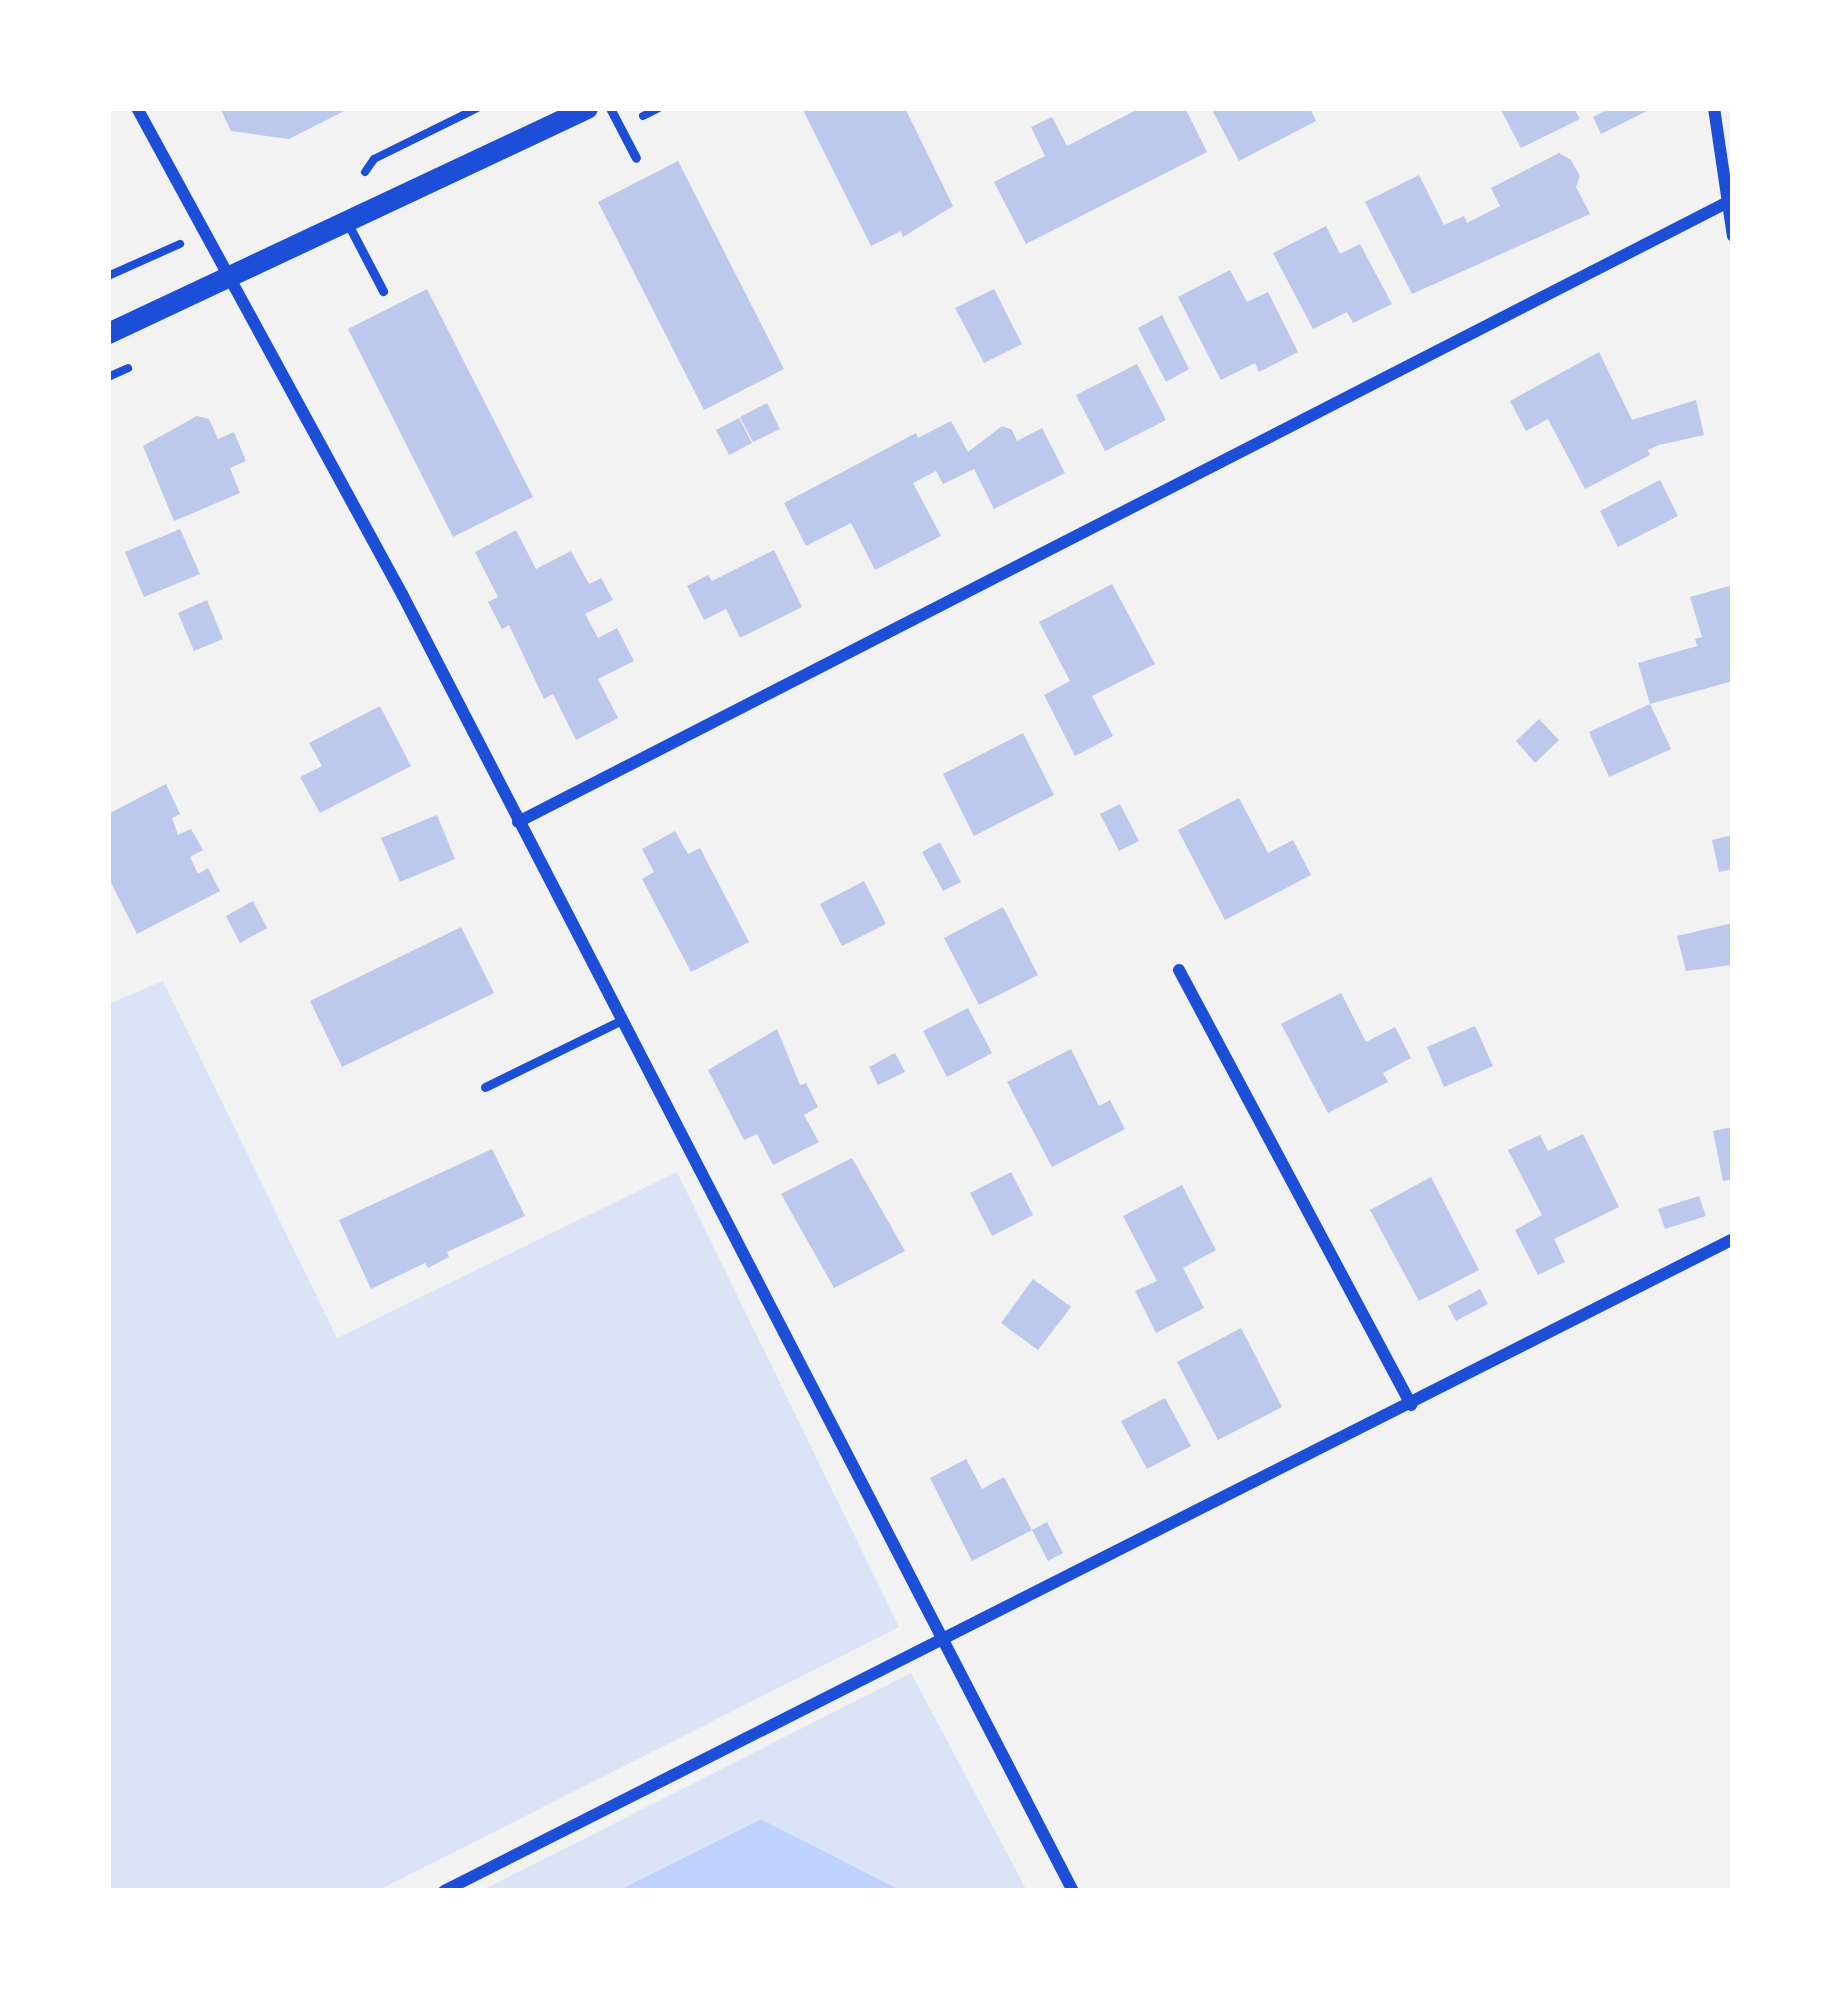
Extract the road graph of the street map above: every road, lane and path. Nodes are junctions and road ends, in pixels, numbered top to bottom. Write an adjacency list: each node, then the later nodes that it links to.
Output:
1 (137, 108): 10 (street)
2 (477, 108): 7 (path)
3 (587, 108): 9 (street)
4 (610, 108): 6 (lane)
5 (1714, 108): 8 (street)
6 (636, 158)
7 (355, 185)
8 (1726, 203): 11 (street); 16 (street)
9 (347, 222): 13 (street); 14 (lane)
10 (206, 231): 12 (path); 13 (street)
11 (1733, 236)
12 (108, 276)
13 (230, 277): 15 (street); 16 (street)
14 (383, 291)
15 (108, 333)
16 (518, 822): 18 (street)
17 (1180, 970): 21 (street)
18 (622, 1020): 19 (lane); 22 (street)
19 (485, 1087)
20 (1733, 1239): 21 (street)
21 (1411, 1405): 22 (street)
22 (944, 1637): 23 (street); 24 (street)
23 (444, 1891)
24 (1073, 1891)

